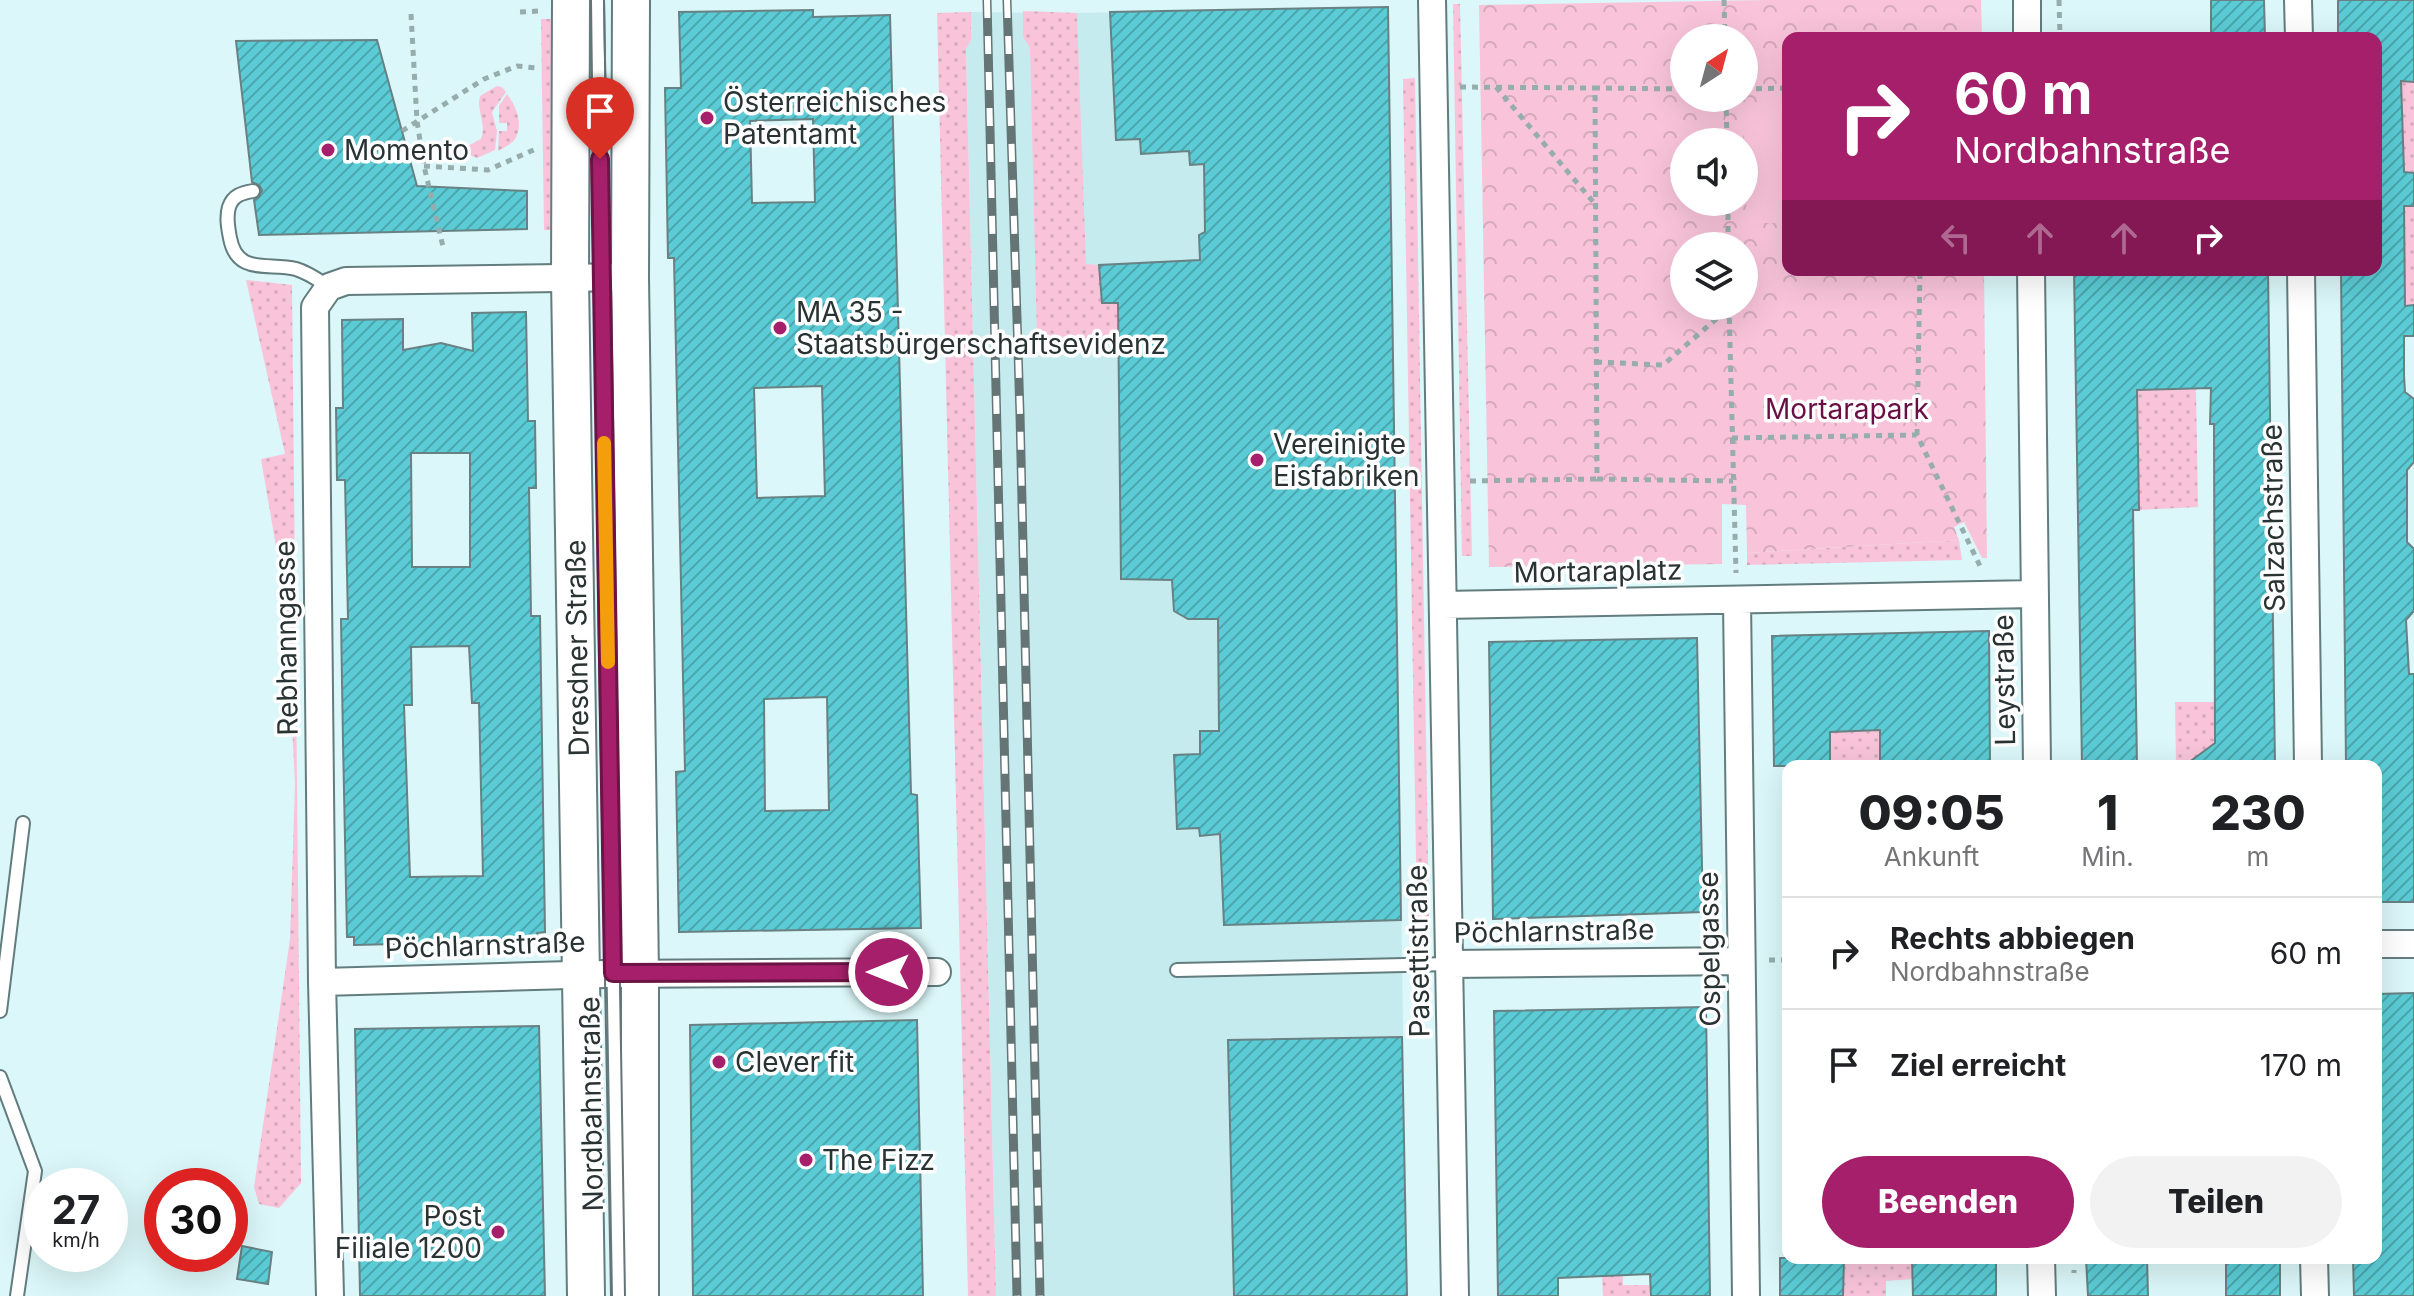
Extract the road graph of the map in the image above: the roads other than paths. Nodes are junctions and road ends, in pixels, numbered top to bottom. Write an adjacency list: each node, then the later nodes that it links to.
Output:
1 (571, 0): 12 (main road, Dresdner Straße)
2 (597, 0): 12 (lane)
3 (631, 0): 12 (main road, Dresdner Straße)
4 (1432, 0): 16 (street)
5 (2027, 0): 7 (street)
6 (2298, 0): 8 (street)
7 (2027, 32)
8 (2299, 32)
9 (253, 191): 13 (lane)
10 (2031, 276): 14 (street)
11 (2301, 276): 18 (street, Salzachstraße)
12 (601, 277): 13 (street); 26 (main road, Dresdner Straße); 26 (main road, Dresdner Straße)
13 (329, 287): 27 (street, Rebhanngasse)
14 (2035, 594): 15 (street, Mortaraplatz); 17 (street, Leystraße)
15 (1737, 601): 16 (street, Mortaraplatz); 22 (street, Ospelgasse)
16 (1443, 605): 23 (street, Pasettistraße)
17 (2037, 760)
18 (2308, 760)
19 (23, 823): 28 (lane)
20 (2382, 944): 21 (street)
21 (2414, 944)
22 (1741, 961): 23 (street, Pöchlarnstraße); 38 (street, Ospelgasse)
23 (1450, 964): 24 (lane, Pöchlarnstraße); 37 (street, Pasettistraße)
24 (1177, 970)
25 (937, 972): 26 (street, Pöchlarnstraße)
26 (612, 974): 27 (street, Pöchlarnstraße); 34 (main road, Dresdner Straße); 35 (lane, Nordbahnstraße); 36 (main road, Dresdner Straße)
27 (322, 982): 33 (street, Rebhanngasse)
28 (0, 1011)
29 (0, 1077): 32 (lane)
30 (2041, 1264): 39 (street)
31 (2314, 1264): 40 (street)
32 (17, 1296)
33 (330, 1296)
34 (586, 1296)
35 (619, 1296)
36 (640, 1296)
37 (1455, 1296)
38 (1746, 1296)
39 (2042, 1296)
40 (2315, 1296)

